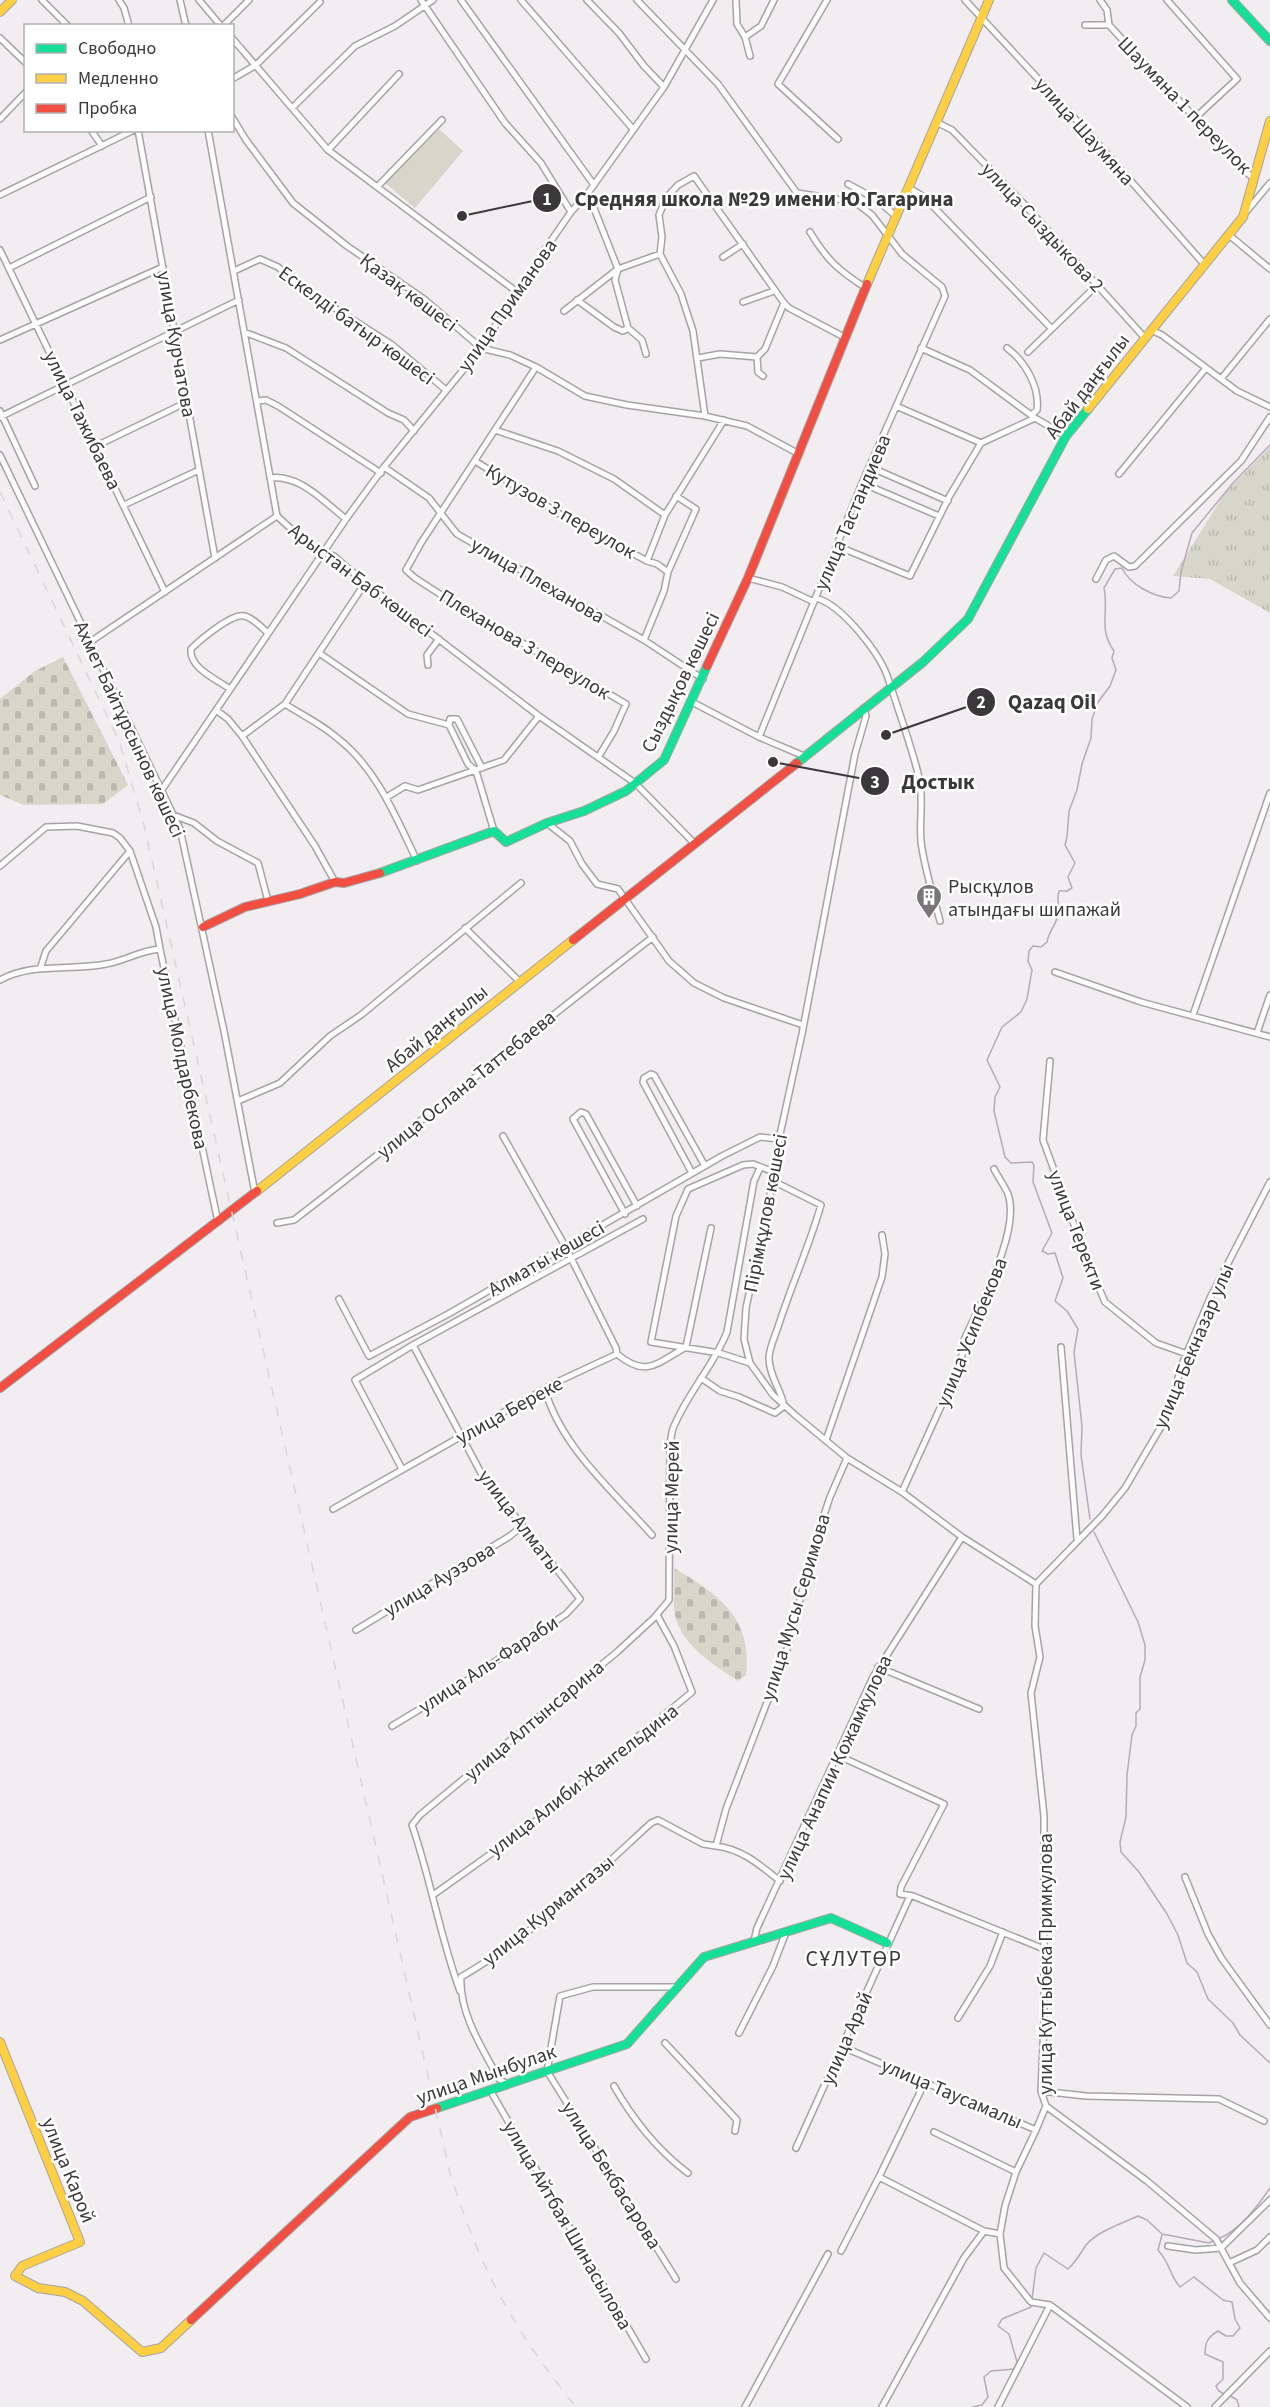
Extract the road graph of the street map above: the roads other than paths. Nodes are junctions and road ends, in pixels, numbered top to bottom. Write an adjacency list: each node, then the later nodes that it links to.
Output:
1 (12, 0): 24 (street)
2 (42, 0): 26 (street)
3 (119, 0): 27 (street)
4 (180, 0): 28 (street)
5 (199, 0): 29 (street)
6 (249, 0): 30 (street)
7 (421, 0): 23 (street)
8 (434, 0): 23 (street)
9 (460, 0): 63 (street)
10 (521, 0): 52 (street)
11 (587, 0): 43 (street)
12 (713, 0): 37 (street, улица Приманова)
13 (736, 0): 33 (street)
14 (774, 0): 33 (street)
15 (827, 0): 57 (street)
16 (965, 0): 25 (street, улица Шаумяна)
17 (989, 0): 25 (street, Сыздықов көшесі)
18 (1100, 0): 32 (street, Шаумяна 1 переулок)
19 (1167, 0): 46 (street)
20 (1232, 0): 36 (street)
21 (639, 1): 37 (street)
22 (320, 2): 40 (street)
23 (425, 6): 45 (street); 69 (street)
24 (0, 12)
25 (980, 17): 51 (street, Сыздықов көшесі); 79 (street, улица Шаумяна)
26 (66, 24)
27 (128, 24)
28 (186, 24)
29 (220, 24)
30 (224, 24)
31 (1085, 25): 32 (street)
32 (1109, 25): 46 (street, Шаумяна 1 переулок)
33 (745, 37): 38 (street)
34 (0, 38): 39 (street)
35 (234, 40): 40 (street)
36 (1270, 42)
37 (685, 49): 43 (street, улица Приманова); 74 (street)
38 (750, 56)
39 (24, 61)
40 (256, 65): 42 (street); 45 (street)
41 (399, 74): 59 (street)
42 (234, 78)
43 (664, 87): 52 (street, улица Приманова)
44 (24, 94): 47 (street)
45 (292, 108): 59 (street)
46 (1195, 118): 60 (street, Шаумяна 1 переулок)
47 (0, 119)
48 (234, 120): 104 (street, Қазақ көшесі)
49 (442, 120): 64 (street)
50 (1270, 121): 60 (street, Абай даңғылы)
51 (936, 122): 65 (street, Сыздықов көшесі); 85 (street, улица Сыздыкова 2)
52 (633, 129): 63 (street, улица Приманова)
53 (92, 132): 58 (street)
54 (132, 132): 58 (street)
55 (136, 132): 68 (street, улица Курчатова)
56 (208, 132): 84 (street, Арыстан Баб көшесі)
57 (838, 139)
58 (102, 146): 67 (street)
59 (328, 150): 64 (street)
60 (1254, 178): 71 (street, Абай даңғылы)
61 (1270, 183): 71 (street)
62 (848, 184): 70 (street)
63 (594, 185): 66 (street, улица Приманова)
64 (377, 187): 88 (street)
65 (909, 188): 70 (street, Сыздықов көшесі); 97 (street)
66 (588, 193): 69 (street, улица Приманова); 82 (street)
67 (0, 195)
68 (151, 197): 80 (street, улица Курчатова); 81 (street)
69 (571, 212): 88 (street, улица Приманова)
70 (897, 216): 74 (street, Сыздықов көшесі)
71 (1243, 217): 73 (street, Абай даңғылы)
72 (810, 232): 86 (street)
73 (1229, 235): 79 (street, Абай даңғылы); 83 (street)
74 (888, 238): 86 (street, Сыздықов көшесі); 105 (street, улица Тастандиева)
75 (743, 244): 77 (street); 78 (street); 87 (street)
76 (0, 250): 81 (street, улица Тажибаева)
77 (660, 254): 82 (street); 110 (street)
78 (723, 257)
79 (1204, 264): 98 (street, Абай даңғылы)
80 (163, 267): 95 (street); 100 (street, улица Курчатова)
81 (9, 268): 95 (street, улица Тажибаева)
82 (618, 269): 90 (street); 96 (street)
83 (1270, 269)
84 (234, 271): 89 (street, Арыстан Баб көшесі); 116 (street, Ескелді батыр көшесі)
85 (1097, 285): 97 (street); 102 (street, улица Сыздыкова 2)
86 (866, 288): 101 (street, Сыздықов көшесі)
87 (774, 291): 91 (street); 92 (street)
88 (517, 292): 104 (street, улица Приманова)
89 (239, 300): 99 (street, Арыстан Баб көшесі); 100 (street)
90 (577, 300): 93 (street); 96 (street)
91 (743, 302)
92 (784, 303): 101 (street); 109 (street)
93 (564, 311)
94 (1270, 319): 114 (street)
95 (36, 325): 103 (street); 115 (street, улица Тажибаева)
96 (628, 328): 108 (street)
97 (1052, 328): 107 (street)
98 (1151, 330): 102 (street, Абай даңғылы); 112 (street)
99 (244, 332): 117 (street, Арыстан Баб көшесі); 127 (street)
100 (175, 333): 115 (street); 118 (street, улица Курчатова)
101 (844, 337): 131 (street, Сыздықов көшесі)
102 (1144, 337): 128 (street, Абай даңғылы)
103 (0, 340)
104 (481, 348): 111 (street, Қазақ көшесі); 116 (street, улица Приманова)
105 (921, 348): 119 (street, улица Тастандиева); 122 (street)
106 (1007, 348): 122 (street)
107 (1028, 352)
108 (646, 354)
109 (757, 357): 110 (street); 113 (street)
110 (698, 358): 123 (street)
111 (536, 367): 123 (street, Қазақ көшесі); 126 (street)
112 (1206, 368): 114 (street); 137 (street)
113 (763, 376)
114 (1221, 379): 120 (street)
115 (66, 385): 121 (street); 130 (street, улица Тажибаева)
116 (446, 390): 127 (street, улица Приманова)
117 (258, 401): 136 (street, улица Плеханова); 138 (street, Арыстан Баб көшесі)
118 (187, 402): 130 (street); 135 (street, улица Курчатова)
119 (896, 406): 129 (street); 134 (street, улица Тастандиева)
120 (1270, 407)
121 (1, 415): 140 (street)
122 (1033, 416): 128 (street); 129 (street)
123 (705, 417): 125 (street, Қазақ көшесі)
124 (1270, 417): 155 (street)
125 (724, 420): 131 (street, Қазақ көшесі); 141 (street, Кутузов 3 переулок)
126 (495, 430): 133 (street); 145 (street)
127 (414, 431): 136 (street, улица Приманова)
128 (1066, 436): 167 (street, Абай даңғылы)
129 (981, 443): 142 (street)
130 (96, 446): 143 (street, улица Тажибаева)
131 (799, 454): 154 (street, Сыздықов көшесі)
132 (0, 455): 162 (street, Ахмет Байтұрсынов көшесі)
133 (475, 461): 144 (street); 152 (street, Кутузов 3 переулок)
134 (870, 467): 139 (street, улица Тастандиева); 142 (street)
135 (199, 470): 143 (street); 151 (street, улица Курчатова)
136 (382, 470): 144 (street, улица Плеханова); 148 (street, улица Приманова)
137 (1119, 474)
138 (270, 478): 146 (street, Арыстан Баб көшесі); 148 (street)
139 (862, 483): 147 (street); 149 (street, улица Тастандиева)
140 (35, 486)
141 (676, 496): 145 (street, Кутузов 3 переулок); 153 (street)
142 (948, 501): 147 (street)
143 (124, 505): 157 (street, улица Тажибаева)
144 (441, 514): 161 (street, улица Плеханова); 176 (street, Плеханова 3 переулок)
145 (665, 515): 152 (street, Кутузов 3 переулок)
146 (277, 516): 150 (street, Арыстан Баб көшесі); 151 (street)
147 (939, 516): 149 (street)
148 (346, 519): 150 (street, улица Приманова)
149 (837, 546): 158 (street, улица Тастандиева)
150 (323, 552): 156 (street, Арыстан Баб көшесі); 159 (street, улица Приманова)
151 (215, 558): 157 (street)
152 (646, 561): 153 (street, Кутузов 3 переулок)
153 (668, 572): 161 (street)
154 (748, 578): 158 (street); 165 (street, Сыздықов көшесі)
155 (1096, 579)
156 (364, 583): 160 (street, Арыстан Баб көшесі); 163 (street)
157 (165, 592): 162 (street)
158 (815, 600): 167 (street); 175 (street, улица Тастандиева)
159 (268, 633): 166 (street, улица Приманова); 166 (street)
160 (439, 639): 164 (street); 172 (street, Арыстан Баб көшесі)
161 (644, 640): 165 (street, улица Плеханова)
162 (90, 642): 181 (street, Ахмет Байтұрсынов көшесі)
163 (319, 653): 169 (street); 173 (street)
164 (428, 665)
165 (703, 679): 168 (street, Сыздықов көшесі)
166 (230, 689): 171 (street, улица Приманова)
167 (890, 689): 170 (street, Абай даңғылы); 195 (street)
168 (692, 702): 175 (street); 180 (street, Сыздықов көшесі)
169 (285, 704): 174 (street); 183 (street)
170 (864, 708): 177 (street, Абай даңғылы); 206 (street, Пірімқұлов көшесі)
171 (216, 710): 174 (street); 181 (street, улица Приманова)
172 (539, 716): 176 (street, Арыстан Баб көшесі); 178 (street)
173 (449, 725): 178 (street); 179 (street)
174 (242, 736): 191 (street)
175 (759, 737): 177 (street)
176 (599, 756): 180 (street, Арыстан Баб көшесі)
177 (804, 756): 187 (street, Абай даңғылы)
178 (482, 768): 179 (street)
179 (476, 771): 183 (street); 186 (street)
180 (635, 783): 185 (street, Сыздықов көшесі); 187 (street, Арыстан Баб көшесі)
181 (161, 791): 184 (street, Ахмет Байтұрсынов көшесі)
182 (1270, 793): 205 (street)
183 (387, 797): 189 (street)
184 (173, 815): 194 (street); 196 (street, Ахмет Байтұрсынов көшесі)
185 (547, 823): 186 (street, Сыздықов көшесі); 193 (street)
186 (494, 831): 189 (street)
187 (694, 843): 193 (street, Абай даңғылы)
188 (130, 851): 190 (street); 199 (street); 200 (street)
189 (417, 861): 191 (street)
190 (0, 866)
191 (335, 882): 194 (street)
192 (521, 883): 197 (street)
193 (625, 897): 198 (street); 203 (street, Абай даңғылы)
194 (268, 901): 196 (street)
195 (940, 921)
196 (203, 927): 210 (street, Ахмет Байтұрсынов көшесі)
197 (465, 928): 203 (street); 210 (street)
198 (653, 937): 206 (street); 225 (street, улица Ослана Таттебаева)
199 (160, 949): 200 (street, улица Молдарбекова); 224 (street, улица Молдарбекова)
200 (40, 969): 202 (street, улица Молдарбекова)
201 (1055, 972): 205 (street)
202 (0, 980)
203 (520, 982): 220 (street, Абай даңғылы)
204 (1270, 995): 207 (street)
205 (1192, 1015): 207 (street)
206 (803, 1025): 212 (street, Пірімқұлов көшесі)
207 (1257, 1033): 208 (street)
208 (1270, 1037)
209 (1050, 1061): 236 (street, улица Теректи)
210 (238, 1101): 220 (street, Ахмет Байтұрсынов көшесі)
211 (503, 1136): 228 (street)
212 (779, 1139): 213 (street, Алматы көшесі); 216 (street, Пірімқұлов көшесі)
213 (705, 1166): 217 (street, Алматы көшесі); 217 (street)
214 (760, 1168): 216 (street); 232 (street); 234 (street, улица Мерей)
215 (994, 1169): 246 (street, улица Усипбекова)
216 (774, 1172): 218 (street, Пірімқұлов көшесі)
217 (692, 1173): 221 (street, Алматы көшесі)
218 (773, 1181): 237 (street, Пірімқұлов көшесі); 241 (street)
219 (1270, 1182): 236 (street, улица Бекназар улы)
220 (255, 1193): 224 (street, Абай даңғылы)
221 (637, 1206): 222 (street, Алматы көшесі); 222 (street)
222 (625, 1214): 228 (street, Алматы көшесі)
223 (643, 1219): 229 (street)
224 (218, 1222): 239 (street, Абай даңғылы)
225 (277, 1223)
226 (711, 1228): 232 (street)
227 (882, 1235): 243 (street)
228 (565, 1246): 229 (street); 230 (street, Алматы көшесі)
229 (571, 1258): 231 (street); 235 (street)
230 (339, 1299)
231 (412, 1346): 242 (street, улица Алматы); 245 (street)
232 (686, 1347): 234 (street); 235 (street)
233 (1061, 1347): 251 (street)
234 (719, 1353): 237 (street); 238 (street, улица Мерей)
235 (617, 1354): 240 (street, улица Береке)
236 (1187, 1354): 251 (street, улица Бекназар улы)
237 (750, 1364): 241 (street, Пірімқұлов көшесі)
238 (701, 1378): 241 (street); 254 (street, улица Мерей)
239 (0, 1388)
240 (545, 1390): 242 (street, улица Береке); 249 (street)
241 (784, 1406): 243 (street, Пірімқұлов көшесі)
242 (463, 1436): 245 (street, улица Береке); 248 (street, улица Алматы)
243 (826, 1440): 244 (street, Пірімқұлов көшесі)
244 (847, 1458): 246 (street, Пірімқұлов көшесі); 260 (street, улица Мусы Серимова)
245 (402, 1469): 247 (street, улица Береке)
246 (902, 1492): 250 (street, Пірімқұлов көшесі)
247 (333, 1509)
248 (521, 1527): 253 (street, улица Алматы); 255 (street, улица Ауэзова)
249 (652, 1535)
250 (962, 1537): 252 (street, Пірімқұлов көшесі); 256 (street, улица Анапии Кожамкулова)
251 (1077, 1539): 252 (street, улица Бекназар улы)
252 (1036, 1584): 269 (street, улица Куттыбека Примкулова)
253 (580, 1599): 258 (street, улица Аль-Фараби)
254 (657, 1615): 263 (street, улица Алтынсарина); 263 (street, улица Алиби Жангельдина)
255 (356, 1630)
256 (878, 1667): 257 (street); 259 (street, улица Анапии Кожамкулова)
257 (979, 1709)
258 (392, 1726)
259 (837, 1755): 262 (street, улица Анапии Кожамкулова); 264 (street)
260 (716, 1846): 262 (street, улица Курмангазы); 271 (street, улица Курмангазы)
261 (1185, 1877): 273 (street)
262 (780, 1881): 267 (street, улица Анапии Кожамкулова)
263 (432, 1895): 271 (street)
264 (910, 1896): 266 (street); 268 (street, улица Арай)
265 (786, 1932): 267 (street, улица Мынбулак); 268 (street, улица Мынбулак); 274 (street)
266 (1003, 1932): 269 (street); 272 (street)
267 (754, 1941): 270 (street, улица Мынбулак)
268 (887, 1943): 277 (street, улица Арай)
269 (1044, 1949): 283 (street, улица Куттыбека Примкулова)
270 (677, 1988): 278 (street, улица Мынбулак); 278 (street)
271 (460, 1991): 280 (street)
272 (958, 2018)
273 (1270, 2025)
274 (738, 2033)
275 (0, 2042): 303 (street, улица Карой)
276 (665, 2043): 287 (street)
277 (843, 2047): 279 (street, улица Таусамалы); 289 (street, улица Арай)
278 (548, 2070): 280 (street, улица Мынбулак); 302 (street, улица Бекбасарова)
279 (925, 2082): 286 (street, улица Таусамалы); 292 (street)
280 (507, 2084): 282 (street, улица Мынбулак)
281 (614, 2086): 291 (street)
282 (490, 2090): 303 (street, улица Мынбулак); 307 (street, улица Айтбая Шинасылова)
283 (1041, 2091): 284 (street, улица Куттыбека Примкулова); 285 (street, улица Таусамалы)
284 (1046, 2106): 286 (street, улица Таусамалы); 298 (street, улица Куттыбека Примкулова)
285 (1264, 2121)
286 (1035, 2130): 290 (street)
287 (735, 2131)
288 (934, 2132): 290 (street)
289 (796, 2148)
290 (1016, 2172): 295 (street)
291 (688, 2173)
292 (879, 2177): 294 (street); 299 (street)
293 (1270, 2200): 298 (street)
294 (984, 2231): 295 (street); 310 (street)
295 (1000, 2234): 304 (street)
296 (1270, 2237): 301 (street)
297 (1168, 2246): 298 (street)
298 (1221, 2248): 301 (street, улица Куттыбека Примкулова)
299 (841, 2251)
300 (828, 2254): 309 (street)
301 (1229, 2263): 305 (street, улица Куттыбека Примкулова)
302 (676, 2279)
303 (46, 2289)
304 (1050, 2305): 311 (street); 312 (street)
305 (1270, 2318)
306 (1270, 2351): 308 (street)
307 (646, 2359)
308 (1216, 2405)
309 (745, 2407)
310 (882, 2407)
311 (998, 2407)
312 (1187, 2407)

